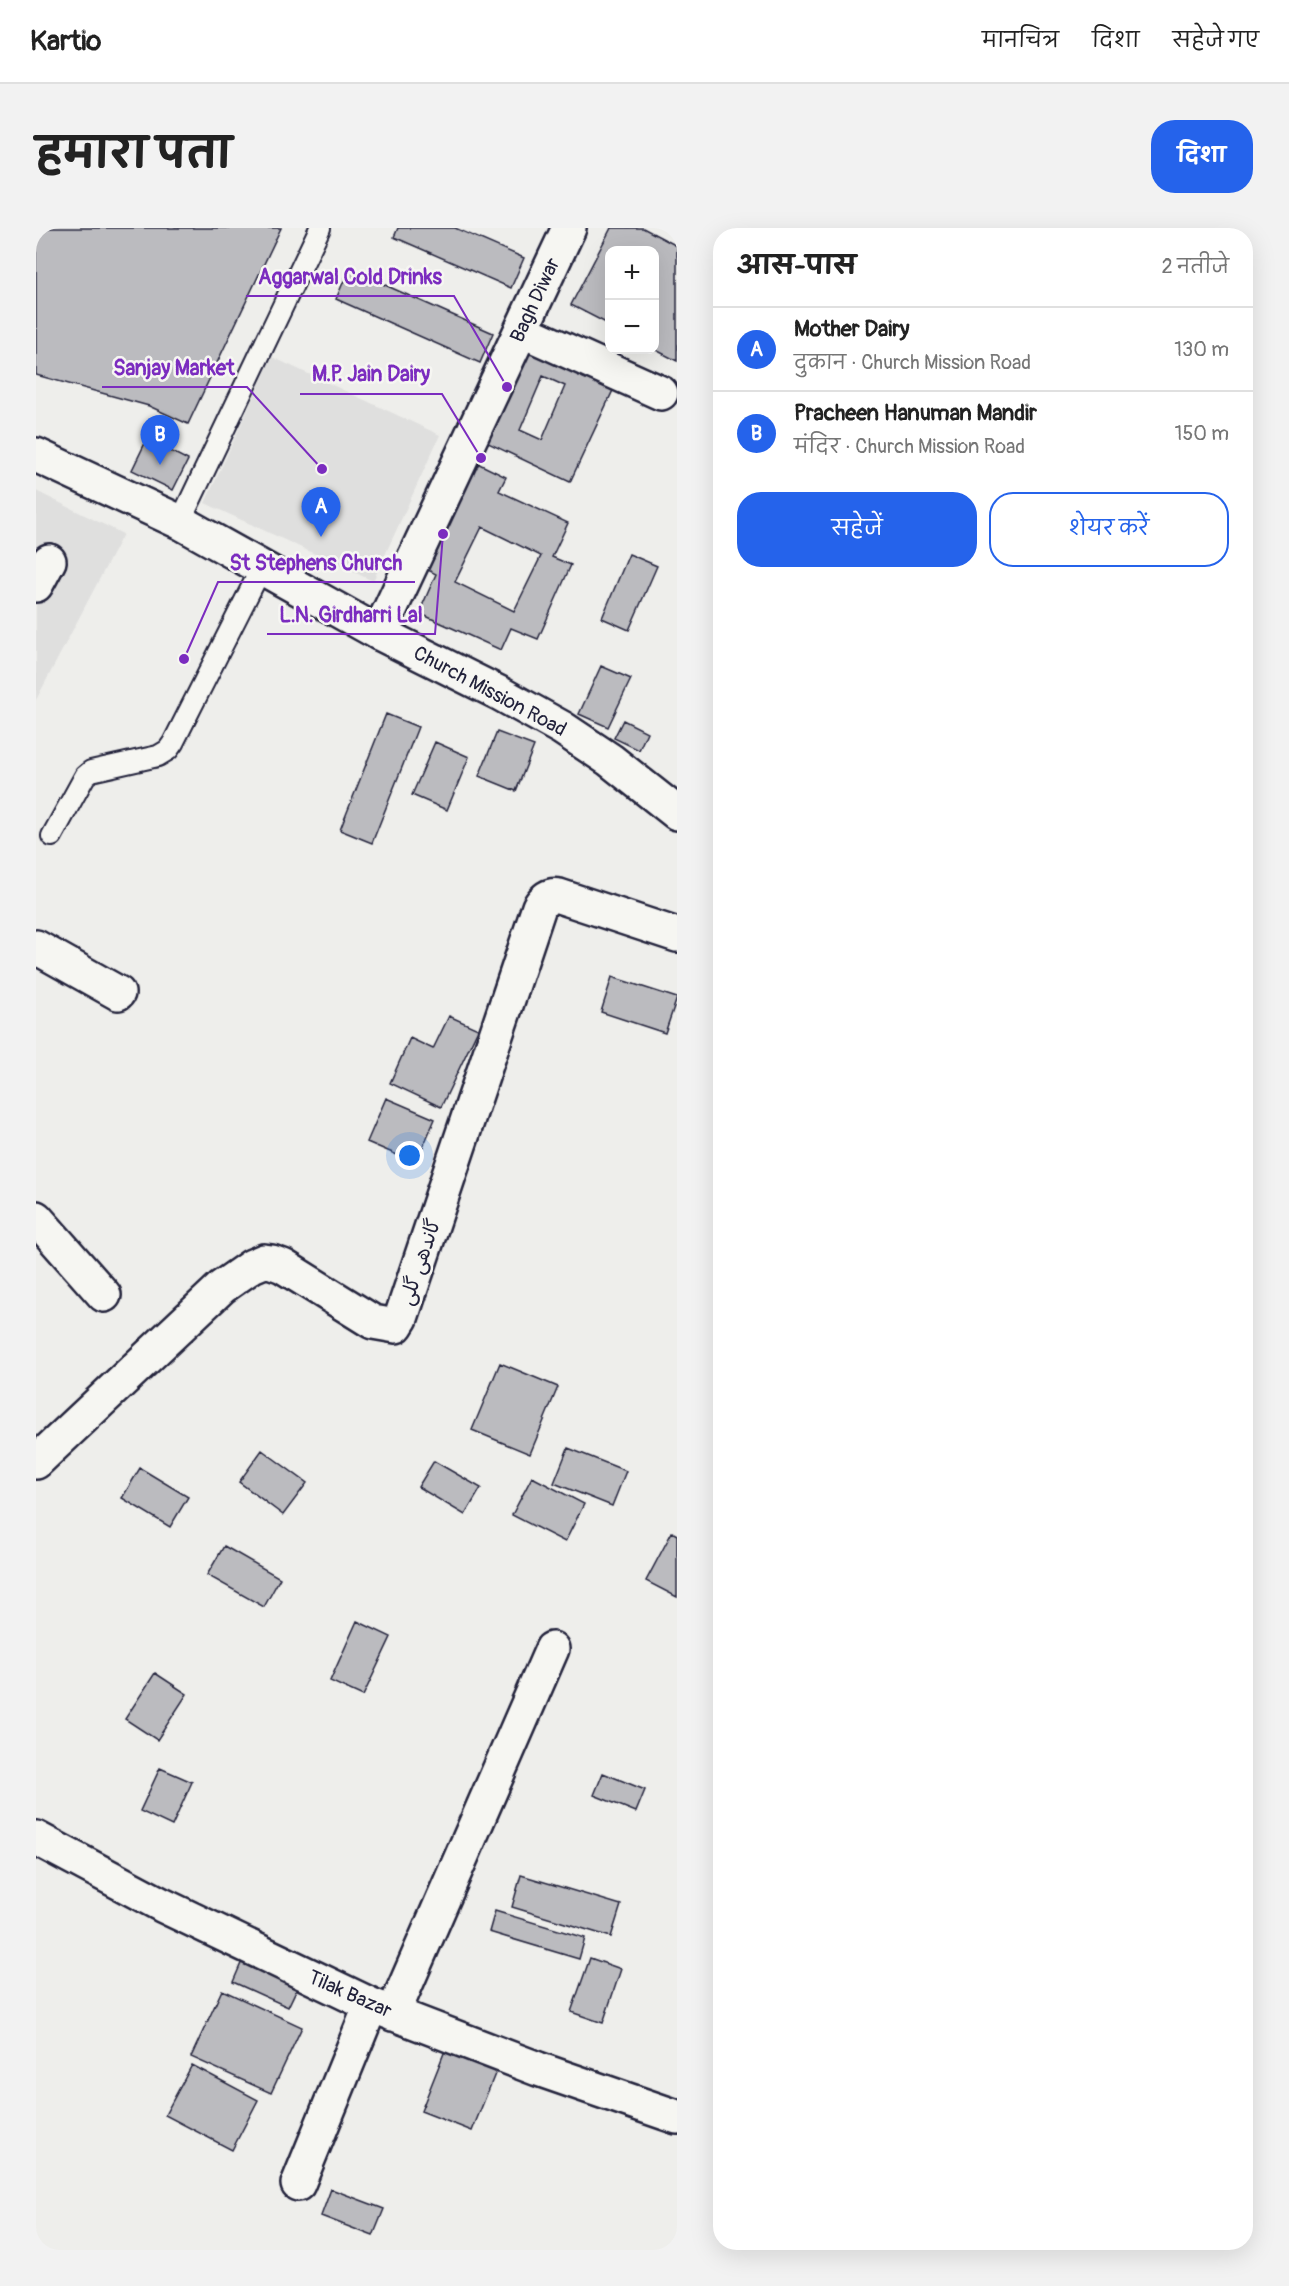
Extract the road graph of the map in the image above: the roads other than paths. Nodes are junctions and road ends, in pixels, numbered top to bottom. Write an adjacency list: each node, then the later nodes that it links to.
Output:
1 (320, 228): 6 (lane)
2 (569, 228): 3 (street, Bagh Diwar)
3 (521, 330): 4 (street); 8 (street, Bagh Diwar)
4 (661, 393)
5 (36, 455): 6 (street, Church Mission Road)
6 (180, 522): 7 (street, Church Mission Road)
7 (262, 567): 8 (street, Church Mission Road); 10 (lane)
8 (379, 633): 9 (street, Church Mission Road)
9 (677, 813)
10 (52, 836)
11 (677, 935): 16 (street, گاندھی گلی)
12 (36, 947): 13 (street)
13 (118, 993)
14 (36, 1218): 15 (street)
15 (104, 1295)
16 (36, 1462)
17 (552, 1648): 19 (street)
18 (36, 1838): 19 (street, Tilak Bazar)
19 (382, 2010): 20 (street, Tilak Bazar); 21 (street)
20 (677, 2117)
21 (298, 2184)

